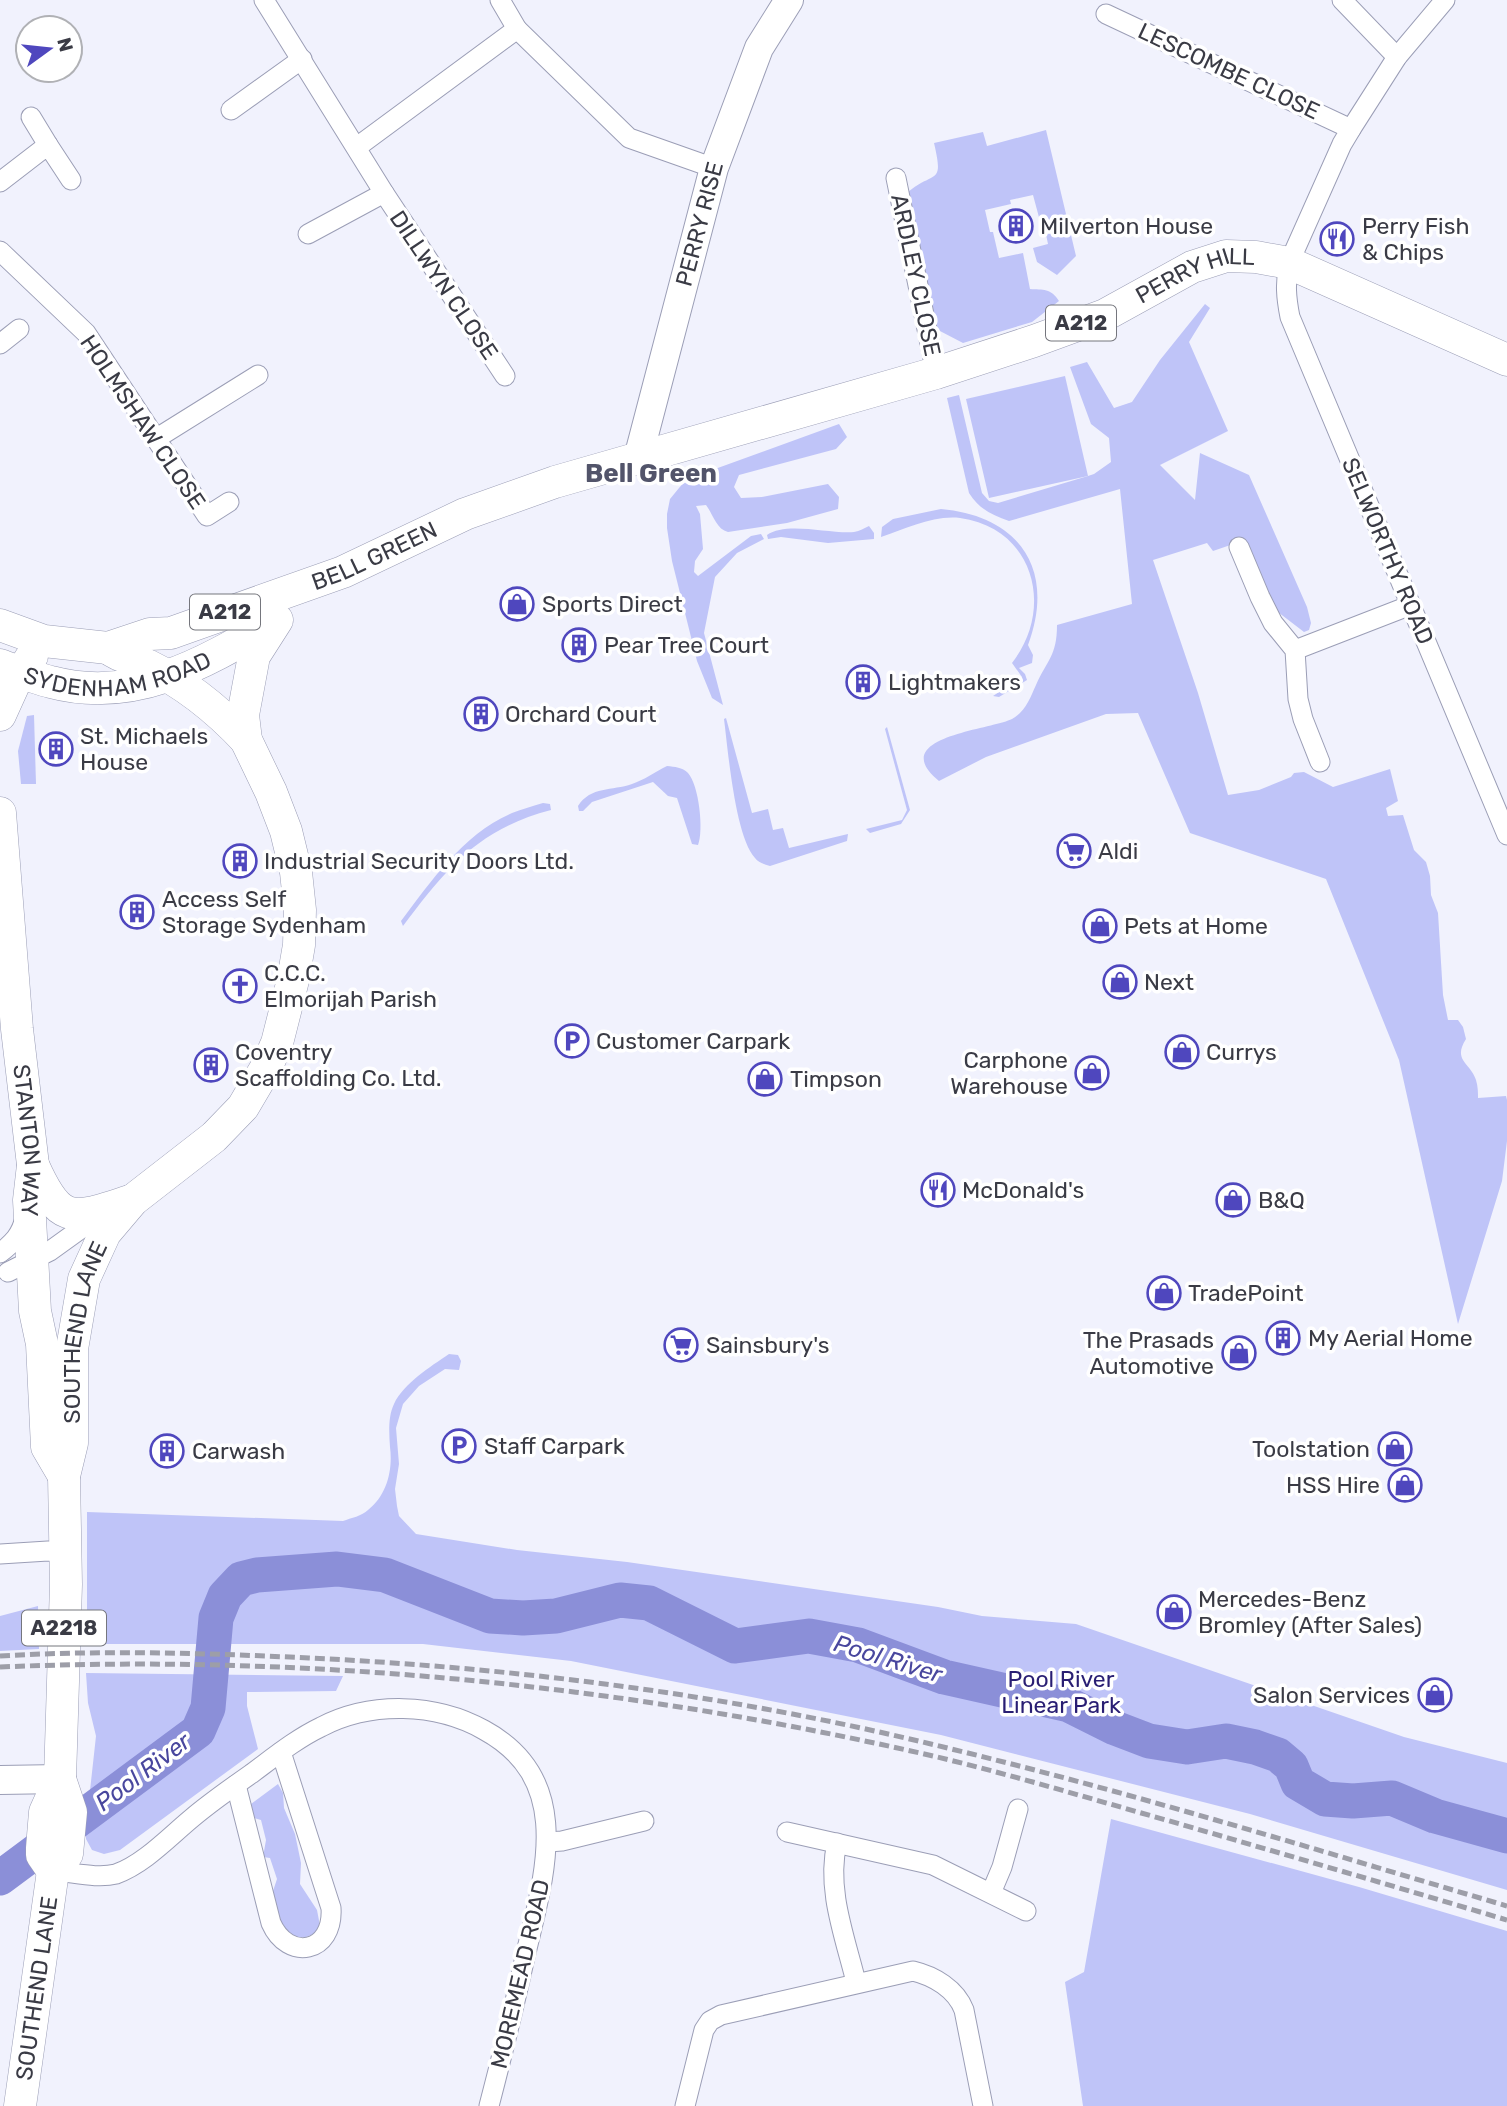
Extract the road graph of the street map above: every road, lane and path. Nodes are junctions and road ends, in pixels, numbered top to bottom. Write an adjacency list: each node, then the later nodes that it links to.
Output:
1 (264, 0): 9 (street, DILLWYN CLOSE)
2 (500, 0): 7 (street)
3 (789, 0): 15 (main road, PERRY RISE)
4 (1342, 0): 8 (street)
5 (1445, 0): 8 (street, SELWORTHY ROAD)
6 (1106, 14): 12 (street, LESCOMBE CLOSE)
7 (517, 29): 14 (street); 15 (street)
8 (1397, 57): 12 (street, SELWORTHY ROAD)
9 (302, 59): 10 (street); 14 (street, DILLWYN CLOSE)
10 (231, 110)
11 (32, 117): 13 (street)
12 (1351, 129): 22 (street, SELWORTHY ROAD)
13 (48, 145): 17 (street); 18 (street)
14 (357, 147): 19 (street, DILLWYN CLOSE)
15 (715, 168): 30 (main road, PERRY RISE)
16 (896, 178): 26 (street, ARDLEY CLOSE)
17 (71, 180)
18 (0, 182)
19 (384, 194): 20 (street, DILLWYN CLOSE); 28 (street, DILLWYN CLOSE)
20 (309, 234)
21 (0, 251): 29 (street, HOLMSHAW CLOSE)
22 (1289, 263): 25 (main road, PERRY HILL / A212); 26 (main road, PERRY HILL / A212); 34 (street, SELWORTHY ROAD)
23 (19, 329): 24 (street)
24 (0, 344)
25 (1507, 360)
26 (936, 373): 30 (main road, PERRY HILL / A212)
27 (258, 375): 29 (street)
28 (505, 376)
29 (157, 438): 31 (street, HOLMSHAW CLOSE)
30 (638, 458): 33 (main road, BELL GREEN / A212)
31 (229, 502)
32 (1239, 547): 38 (street)
33 (343, 572): 35 (main road, A212); 37 (main road, BELL GREEN / A212)
34 (1411, 605): 38 (street); 46 (street, SELWORTHY ROAD)
35 (277, 620): 40 (main road, SYDENHAM ROAD / A212); 42 (main road, SOUTHEND LANE / A2218)
36 (23, 634): 37 (main road, A212); 39 (main road)
37 (108, 648): 40 (main road, SOUTHEND LANE)
38 (1295, 650): 43 (street)
39 (10, 669): 40 (main road, SYDENHAM ROAD / A212); 41 (main road)
40 (170, 677): 42 (main road, SOUTHEND LANE)
41 (0, 715)
42 (246, 740): 51 (main road, SOUTHEND LANE / A2218)
43 (1320, 762)
44 (0, 813): 45 (main road, STANTON WAY / A2218)
45 (0, 822): 47 (main road, STANTON WAY / A2218)
46 (1507, 835)
47 (17, 1029): 48 (street); 49 (main road, STANTON WAY / A2218)
48 (0, 1059)
49 (33, 1165): 50 (main road, STANTON WAY / A2218); 51 (main road, SOUTHEND LANE / A2218)
50 (29, 1200): 52 (street); 53 (main road, STANTON WAY / A2218)
51 (133, 1200): 53 (street, SOUTHEND LANE); 54 (main road, SOUTHEND LANE / A2218)
52 (0, 1253)
53 (13, 1267): 54 (main road, SOUTHEND LANE / A2218)
54 (64, 1476): 55 (main road, SOUTHEND LANE / A2218)
55 (65, 1553): 56 (street); 58 (main road, SOUTHEND LANE / A2218)
56 (0, 1554)
57 (281, 1752): 60 (street, MOREMEAD ROAD); 60 (street); 64 (street, MOREMEAD ROAD)
58 (60, 1779): 59 (main road); 66 (main road, SOUTHEND LANE / A2218); 66 (main road, SOUTHEND LANE / A2218)
59 (0, 1780)
60 (236, 1785): 66 (street, MOREMEAD ROAD)
61 (1018, 1809): 67 (street)
62 (644, 1821): 64 (street)
63 (787, 1832): 65 (street)
64 (548, 1842): 71 (street, MOREMEAD ROAD)
65 (836, 1843): 67 (street); 69 (street)
66 (60, 1862): 70 (main road, SOUTHEND LANE / A2218)
67 (991, 1893): 68 (street)
68 (1026, 1912)
69 (856, 1982): 72 (street); 73 (street)
70 (20, 2106)
71 (489, 2106)
72 (685, 2106)
73 (983, 2106)

